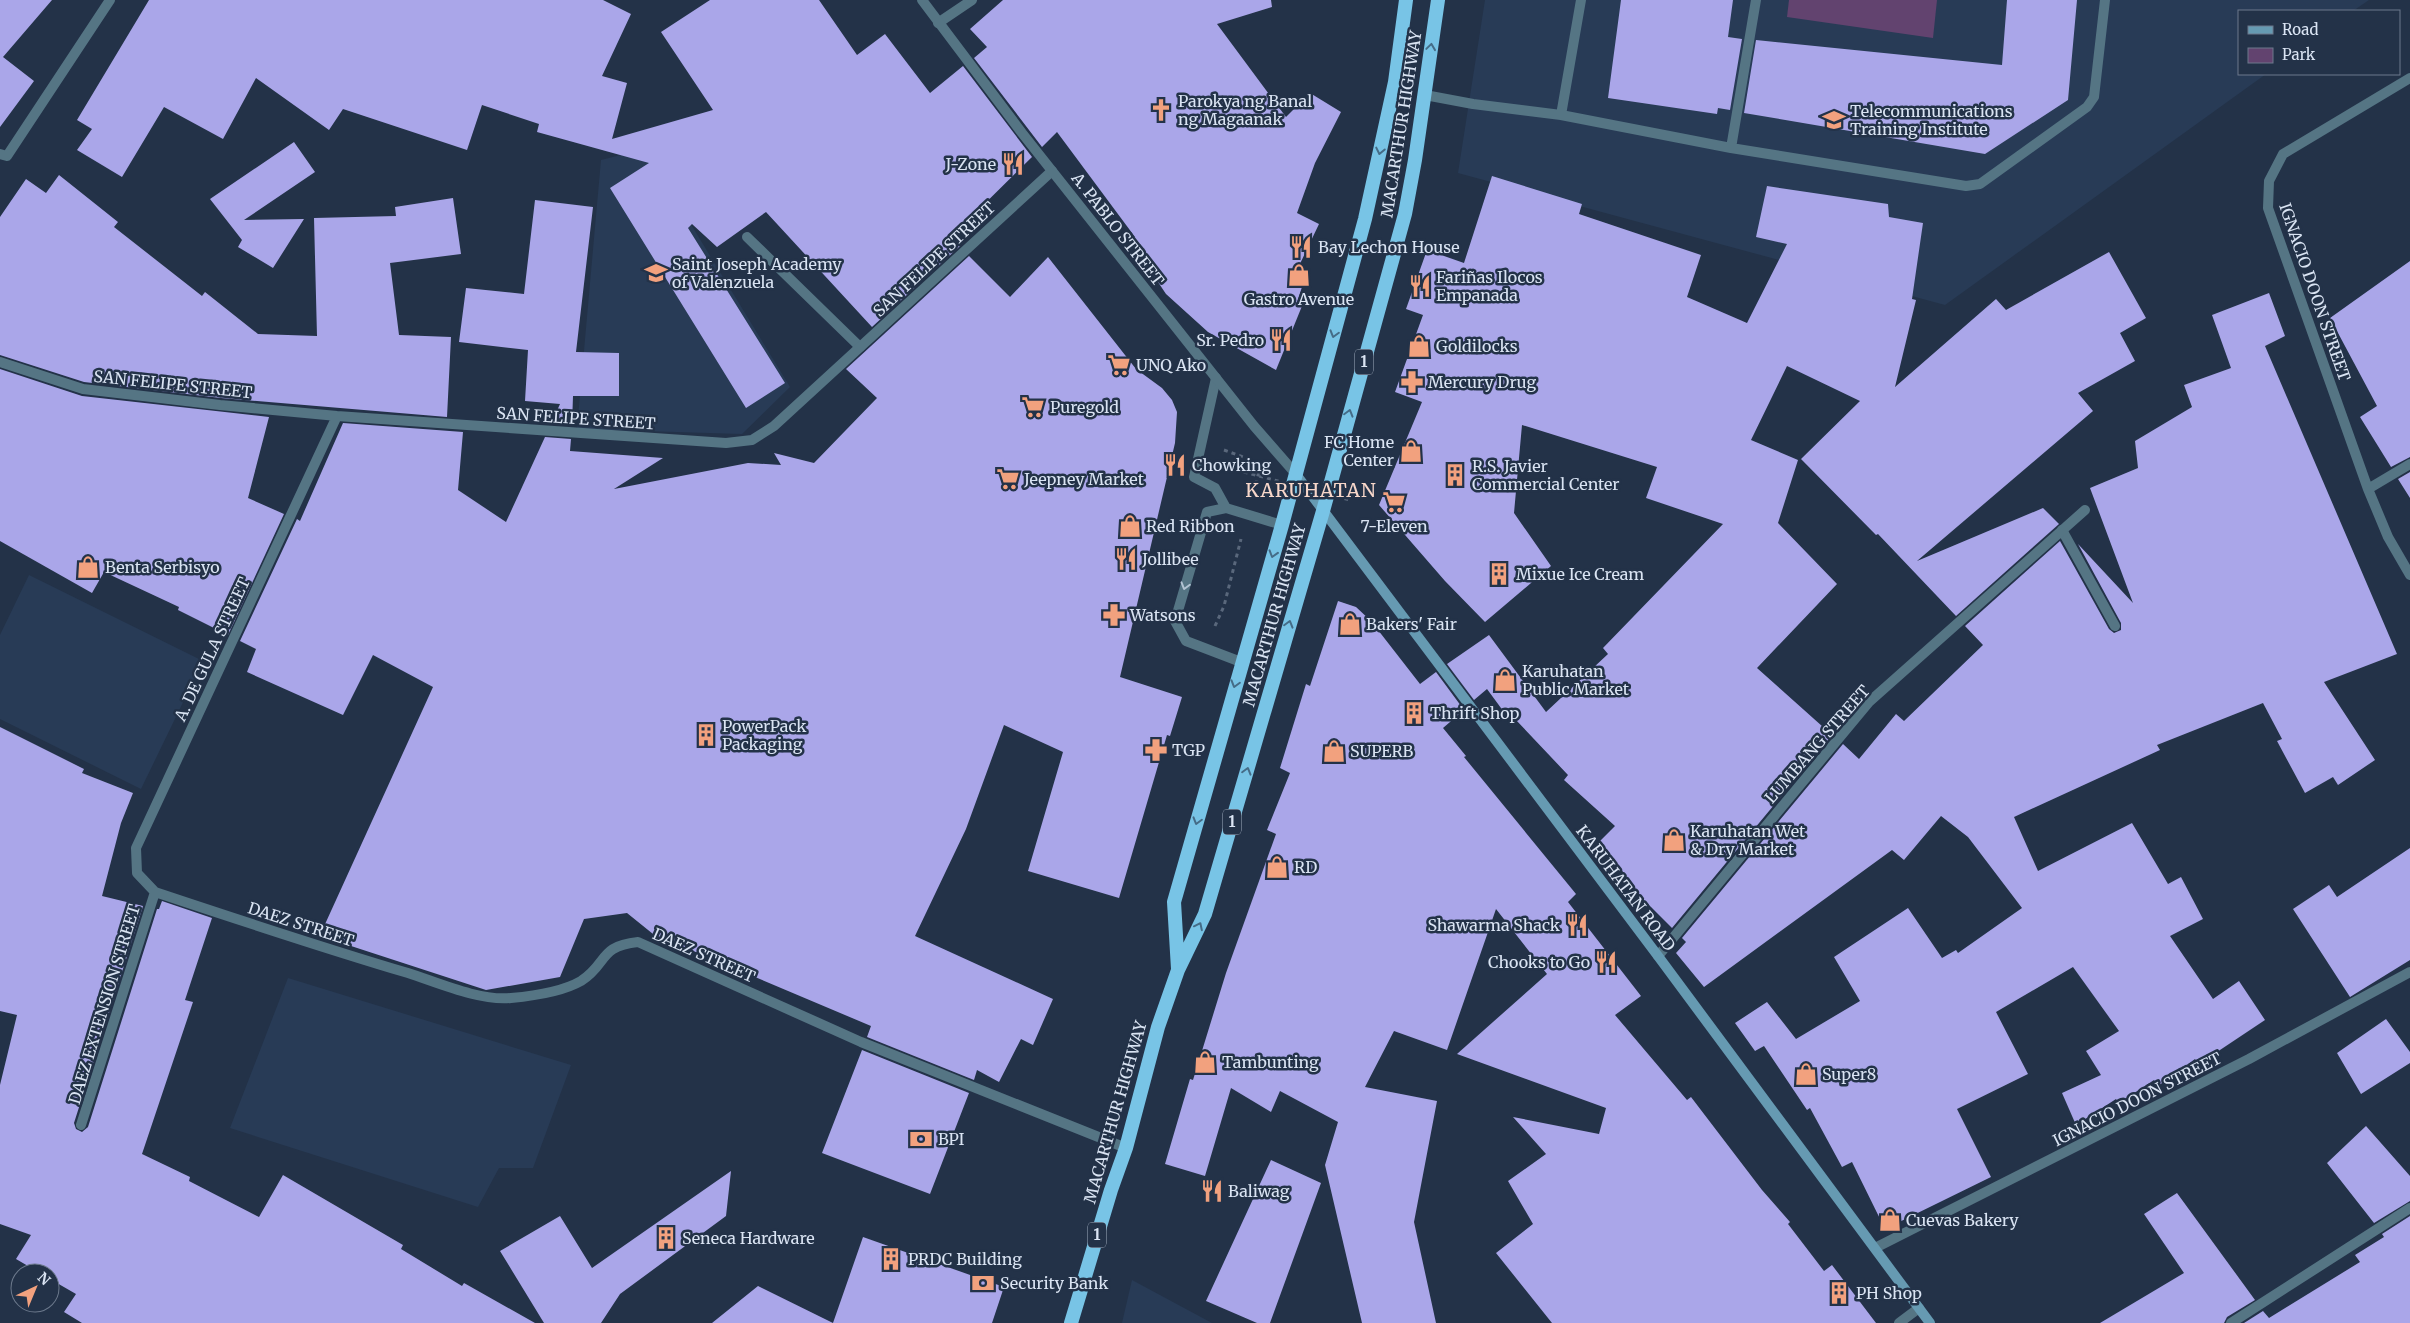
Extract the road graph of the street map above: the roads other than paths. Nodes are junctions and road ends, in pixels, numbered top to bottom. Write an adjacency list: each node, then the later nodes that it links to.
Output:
1 (922, 0): 9 (street, A. PABLO STREET)
2 (972, 0): 9 (street)
3 (1406, 0): 22 (highway, MACARTHUR HIGHWAY / 1, one-way to 22)
4 (1438, 0): 11 (highway, MACARTHUR HIGHWAY / 1, one-way to 4)
5 (1580, 0): 12 (street)
6 (1756, 0): 13 (street)
7 (2105, 0): 13 (street)
8 (107, 1): 14 (street)
9 (938, 23): 15 (street, A. PABLO STREET)
10 (2410, 78): 23 (street, IGNACIO DOON STREET)
11 (1424, 95): 12 (street); 26 (highway, MACARTHUR HIGHWAY / 1, one-way to 11)
12 (1562, 115): 13 (street)
13 (1731, 148)
14 (0, 154)
15 (1052, 171): 17 (street, SAN FELIPE STREET); 19 (street, A. PABLO STREET)
16 (746, 237): 17 (street)
17 (860, 347): 20 (street, SAN FELIPE STREET)
18 (0, 362): 20 (street, SAN FELIPE STREET)
19 (1216, 378): 22 (street, A. PABLO STREET); 24 (street)
20 (337, 416): 32 (street, A. DE GULA STREET)
21 (2410, 464): 23 (street)
22 (1295, 473): 26 (main road, KARUHATAN ROAD); 27 (highway, MACARTHUR HIGHWAY / 1)
23 (2368, 489): 29 (street, IGNACIO DOON STREET)
24 (1226, 508): 27 (street); 31 (street, one-way to 31)
25 (2085, 510): 28 (street, LUMBANG STREET)
26 (1323, 511): 33 (main road, KARUHATAN ROAD); 34 (highway, MACARTHUR HIGHWAY / 1, one-way to 26)
27 (1282, 525): 31 (highway, MACARTHUR HIGHWAY / 1, one-way to 31)
28 (2062, 530): 30 (street); 33 (street, LUMBANG STREET)
29 (2410, 575)
30 (2115, 626)
31 (1241, 662): 34 (highway, MACARTHUR HIGHWAY / 1, one-way to 34)
32 (155, 892): 36 (street, DAEZ EXTENSION STREET); 37 (street, DAEZ STREET)
33 (1658, 956): 39 (main road, KARUHATAN ROAD)
34 (1178, 970): 37 (highway, MACARTHUR HIGHWAY / 1)
35 (2410, 972): 39 (street, IGNACIO DOON STREET)
36 (82, 1125)
37 (1126, 1148): 41 (highway, MACARTHUR HIGHWAY / 1)
38 (2410, 1208): 44 (street)
39 (1875, 1248): 40 (main road, KARUHATAN ROAD)
40 (1919, 1308): 42 (street); 43 (main road, KARUHATAN ROAD)
41 (1072, 1323)
42 (1899, 1323)
43 (1930, 1323)
44 (2231, 1323)

